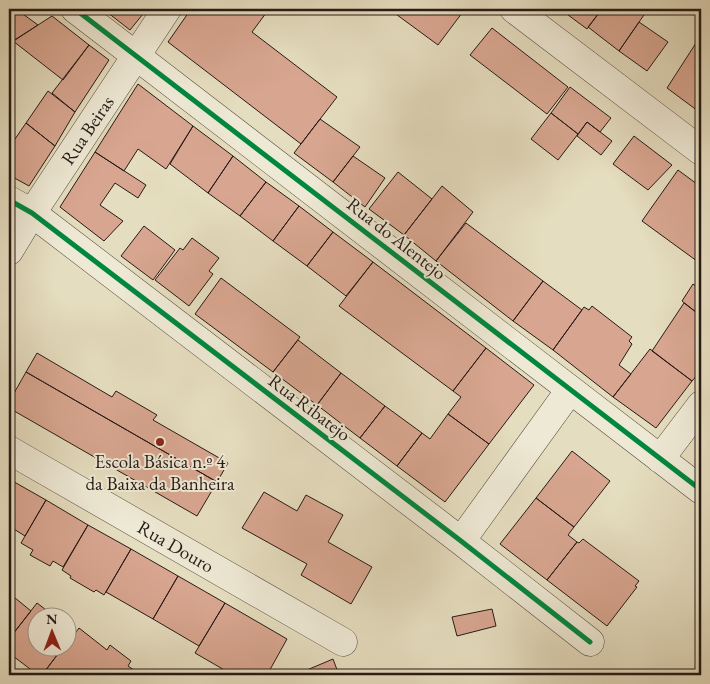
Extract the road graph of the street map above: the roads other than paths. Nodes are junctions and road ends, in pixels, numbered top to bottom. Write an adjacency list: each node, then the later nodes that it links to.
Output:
1 (75, 9): 4 (street, Rua do Alentejo)
2 (167, 9): 4 (street, Rua Beiras)
3 (514, 9): 5 (street)
4 (136, 56): 7 (street, Rua Beiras); 9 (street, Rua do Alentejo)
5 (701, 151)
6 (9, 200): 7 (street, Rua Ribatejo)
7 (32, 213): 8 (street, Rua Beiras); 14 (street, Rua Ribatejo)
8 (9, 251)
9 (570, 390): 12 (street, Rua do Alentejo); 14 (street)
10 (701, 405): 12 (street)
11 (9, 450): 15 (street, Rua Douro)
12 (660, 458): 13 (street, Rua do Alentejo)
13 (701, 490)
14 (461, 541): 16 (street, Rua Ribatejo)
15 (343, 642)
16 (590, 642)

